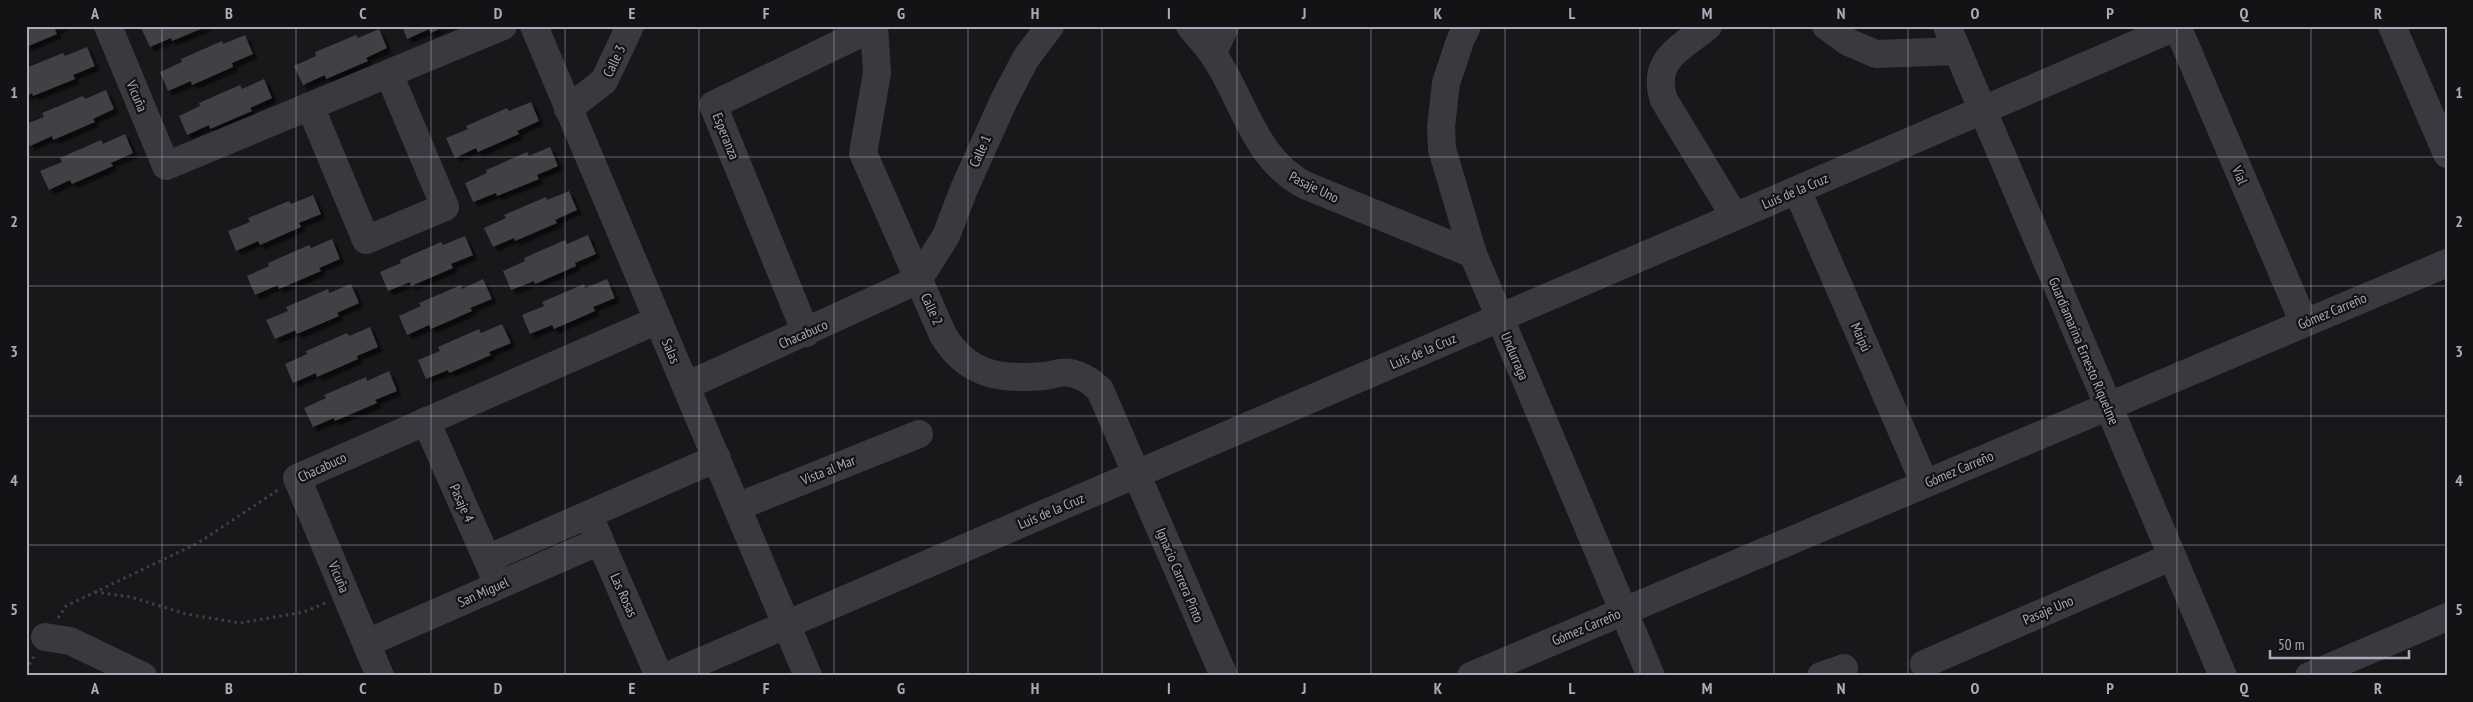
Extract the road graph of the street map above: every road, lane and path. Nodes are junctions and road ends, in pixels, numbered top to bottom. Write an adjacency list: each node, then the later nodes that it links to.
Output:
1 (108, 26): 18 (street, Vicuña)
2 (503, 26): 17 (street)
3 (534, 26): 19 (street, Salas)
4 (630, 26): 19 (street, Calle 3)
5 (874, 26): 26 (street, Calle 2); 30 (street, Esperanza)
6 (1050, 26): 26 (street, Calle 1)
7 (1190, 26): 16 (street)
8 (1225, 26): 16 (street)
9 (1467, 26): 24 (street, Undurraga)
10 (1708, 26): 23 (street)
11 (1826, 26): 15 (street)
12 (1947, 26): 15 (street, Guardiamarina Ernesto Riquelme)
13 (2178, 26): 20 (street, Luis de la Cruz); 29 (street, Vial)
14 (2392, 26): 21 (street)
15 (1957, 51): 20 (street, Guardiamarina Ernesto Riquelme)
16 (1213, 53): 24 (street, Pasaje Uno)
17 (390, 74): 18 (street); 18 (street)
18 (297, 106)
19 (568, 109): 28 (street, Salas)
20 (1981, 111): 22 (street, Luis de la Cruz); 32 (street, Guardiamarina Ernesto Riquelme)
21 (2447, 154)
22 (1797, 190): 27 (street, Luis de la Cruz); 38 (street, Maipú)
23 (1730, 208)
24 (1473, 254): 27 (street, Undurraga)
25 (2447, 263): 29 (street, Gómez Carreño)
26 (918, 280): 30 (street, Chacabuco); 36 (street, Calle 2)
27 (1499, 318): 36 (street, Luis de la Cruz); 47 (street, Undurraga)
28 (658, 320): 31 (street, Salas); 33 (street, Chacabuco)
29 (2304, 324): 32 (street, Gómez Carreño)
30 (806, 333): 31 (street, Chacabuco)
31 (686, 386): 35 (street, Salas)
32 (2107, 406): 38 (street, Gómez Carreño); 42 (street, Guardiamarina Ernesto Riquelme)
33 (426, 421): 37 (street, Chacabuco); 43 (street, Pasaje 4)
34 (919, 434): 39 (street, Vista al Mar)
35 (717, 458): 39 (street, Salas); 40 (street, San Miguel)
36 (1136, 474): 49 (street, Luis de la Cruz); 59 (street, Ignacio Carrera Pinto)
37 (297, 478): 45 (path, Chacabuco); 46 (street, Vicuña)
38 (1925, 484): 47 (street, Gómez Carreño)
39 (737, 507): 49 (street, Salas)
40 (588, 514): 41 (street, Las Rosas); 43 (street, San Miguel)
41 (600, 541): 44 (street, San Miguel); 56 (street, Las Rosas)
42 (2171, 557): 52 (street, Pasaje Uno); 62 (street, Guardiamarina Ernesto Riquelme)
43 (487, 559): 44 (street, Pasaje 4)
44 (499, 586): 51 (street, San Miguel)
45 (95, 592): 46 (path); 50 (path, Chacabuco)
46 (348, 598): 51 (street, Vicuña)
47 (1624, 611): 60 (street, Gómez Carreño); 61 (street, Undurraga)
48 (2447, 617): 63 (street)
49 (786, 624): 57 (street, Luis de la Cruz); 58 (street, Salas)
50 (45, 637): 53 (path, Chacabuco); 54 (street)
51 (367, 643): 55 (street, Vicuña)
52 (1924, 664)
53 (26, 670)
54 (143, 676)
55 (380, 676)
56 (659, 676)
57 (667, 676)
58 (808, 676)
59 (1224, 676)
60 (1471, 676)
61 (1651, 676)
62 (2223, 676)
63 (2310, 676)

